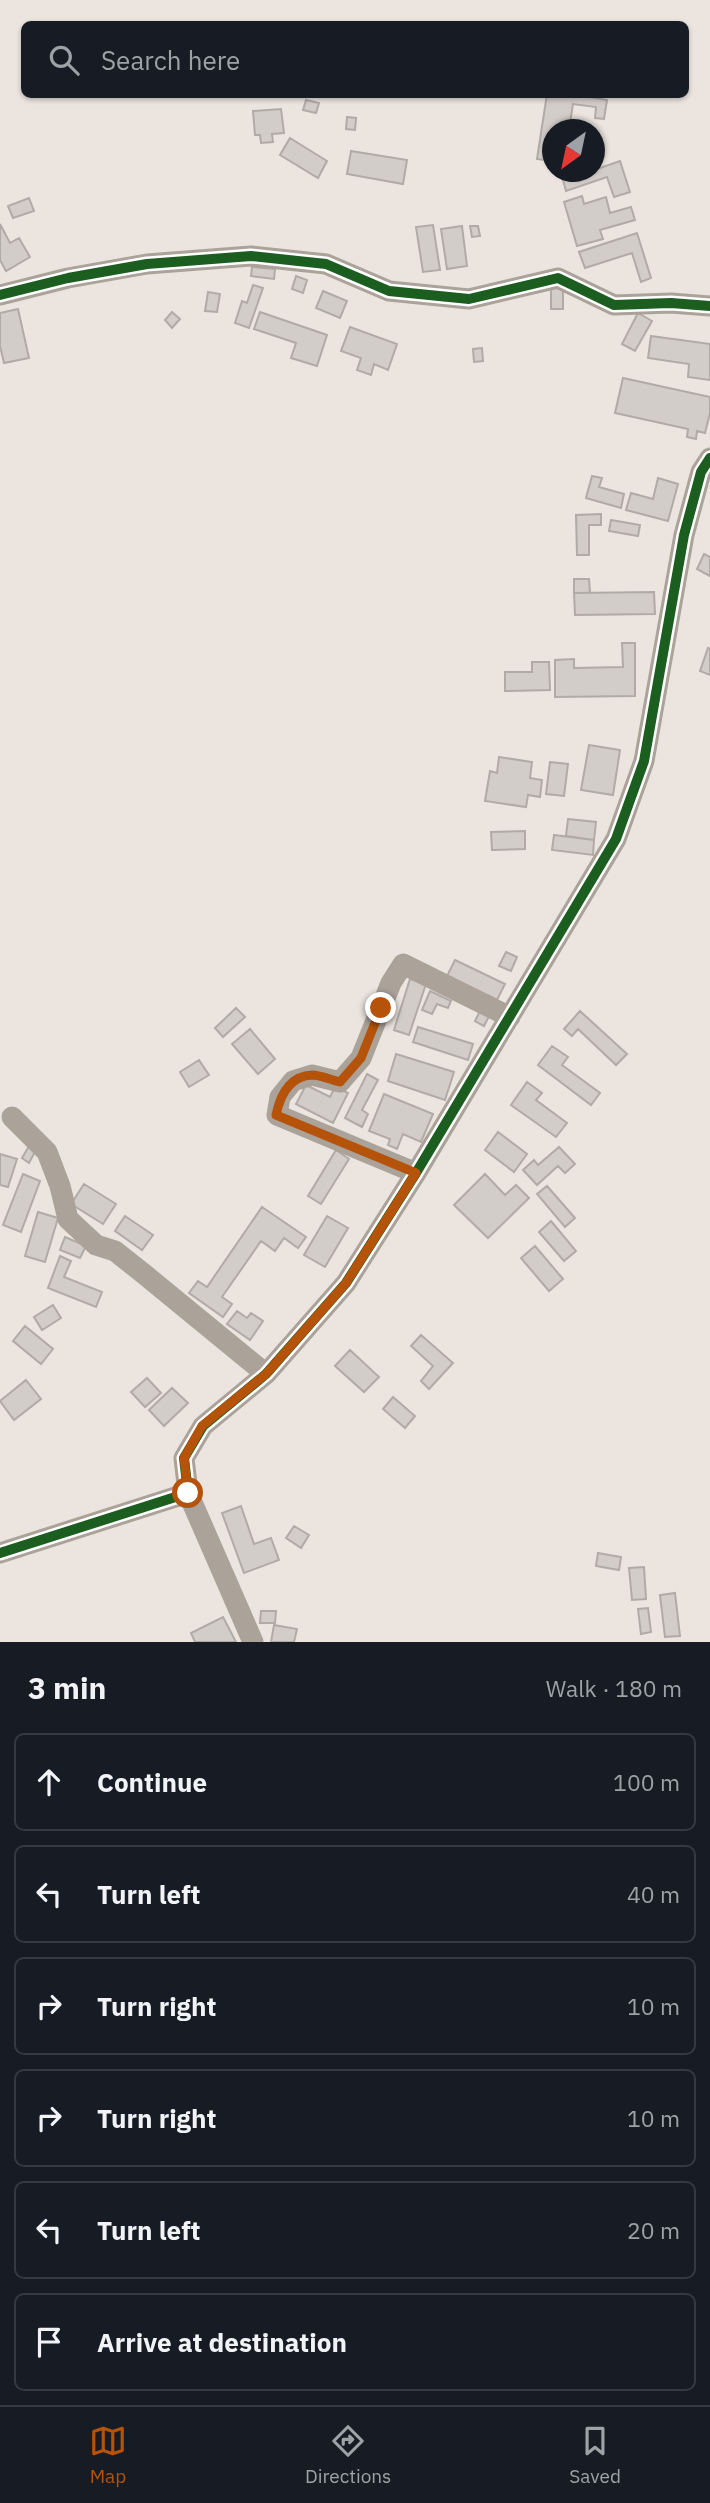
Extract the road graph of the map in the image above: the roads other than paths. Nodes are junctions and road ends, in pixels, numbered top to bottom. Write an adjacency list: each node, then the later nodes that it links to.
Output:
1 (0, 295): 2 (street)
2 (710, 306)
3 (710, 458): 4 (street)
4 (510, 1017): 6 (street); 6 (street)
5 (12, 1117): 7 (street)
6 (416, 1173): 7 (street)
7 (266, 1374): 8 (street)
8 (188, 1493): 9 (street); 10 (street)
9 (0, 1553)
10 (253, 1642)

